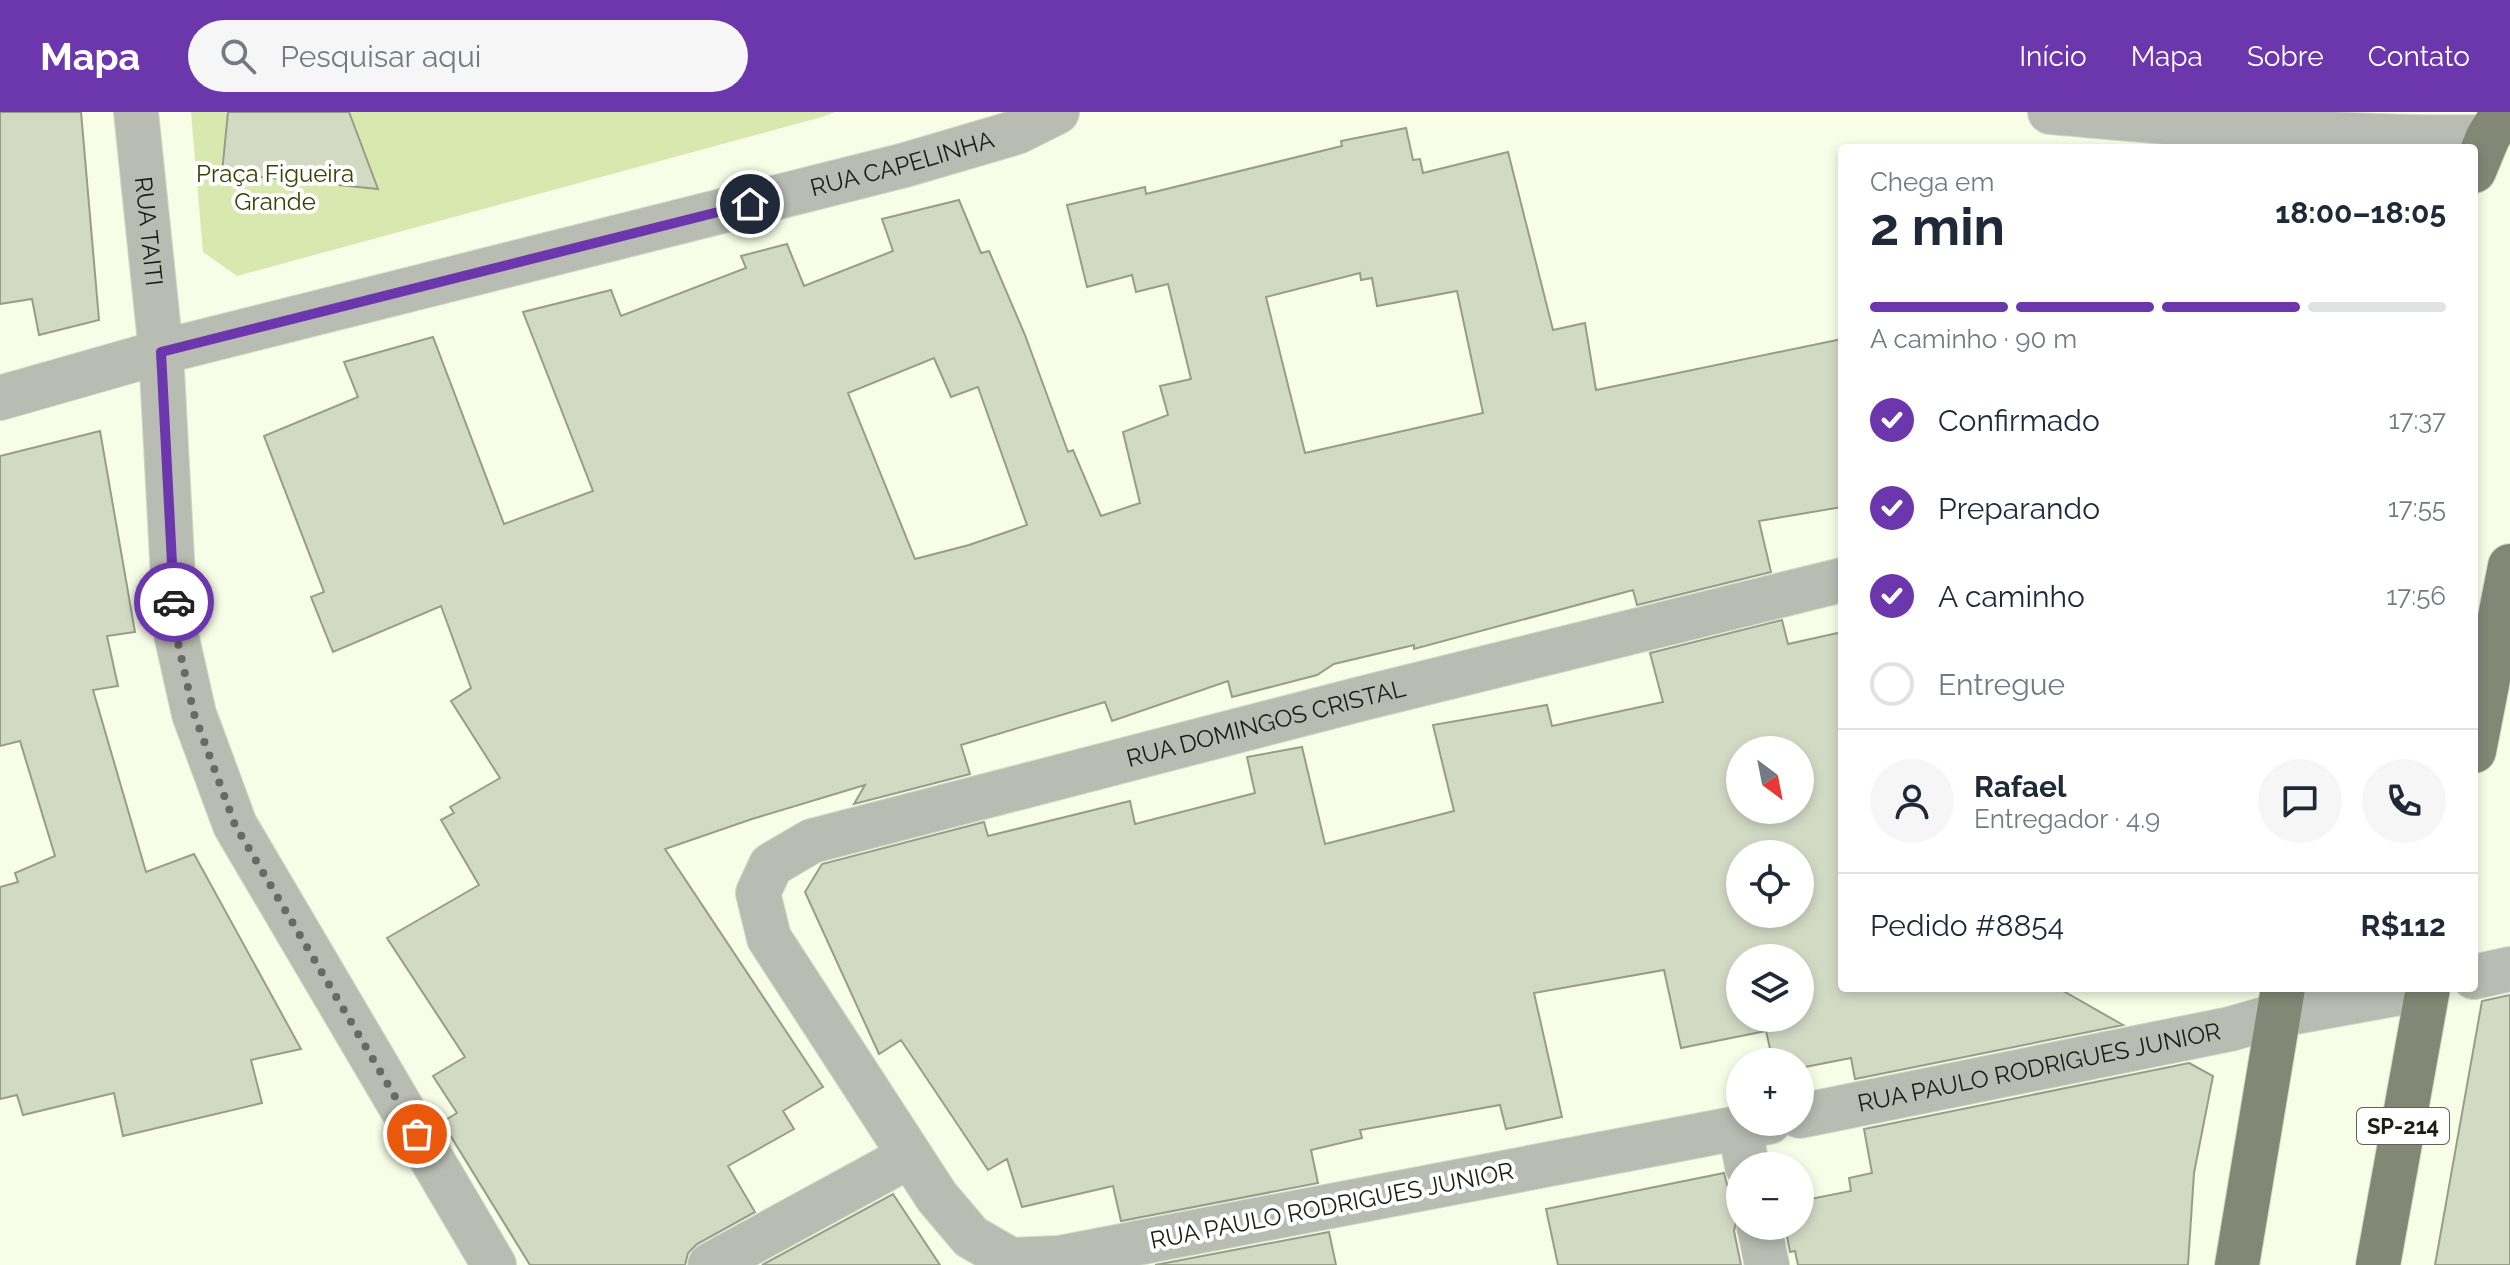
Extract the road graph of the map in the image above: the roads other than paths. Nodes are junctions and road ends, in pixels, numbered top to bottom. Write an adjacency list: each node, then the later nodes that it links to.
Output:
1 (136, 112): 5 (street, RUA TAITI)
2 (1057, 112): 5 (street, RUA CAPELINHA)
3 (2050, 112): 4 (street)
4 (2489, 140)
5 (161, 352): 6 (street, RUA CAPELINHA); 20 (street, RUA TAITI)
6 (0, 398)
7 (2510, 566): 9 (main road)
8 (1838, 581): 10 (street, RUA DOMINGOS CRISTAL)
9 (2478, 730)
10 (769, 938): 18 (street, RUA PAULO RODRIGUES JUNIOR)
11 (2510, 969): 12 (street)
12 (2478, 976)
13 (2385, 992): 15 (street, RUA PAULO RODRIGUES JUNIOR)
14 (2426, 992): 24 (main road, SP-214)
15 (2281, 1002): 16 (street, RUA PAULO RODRIGUES JUNIOR); 23 (main road)
16 (1814, 1113)
17 (1752, 1139): 18 (street, RUA PAULO RODRIGUES JUNIOR)
18 (910, 1156): 21 (street)
19 (1762, 1240): 22 (street)
20 (494, 1265)
21 (710, 1265)
22 (1767, 1265)
23 (2237, 1265)
24 (2378, 1265)

